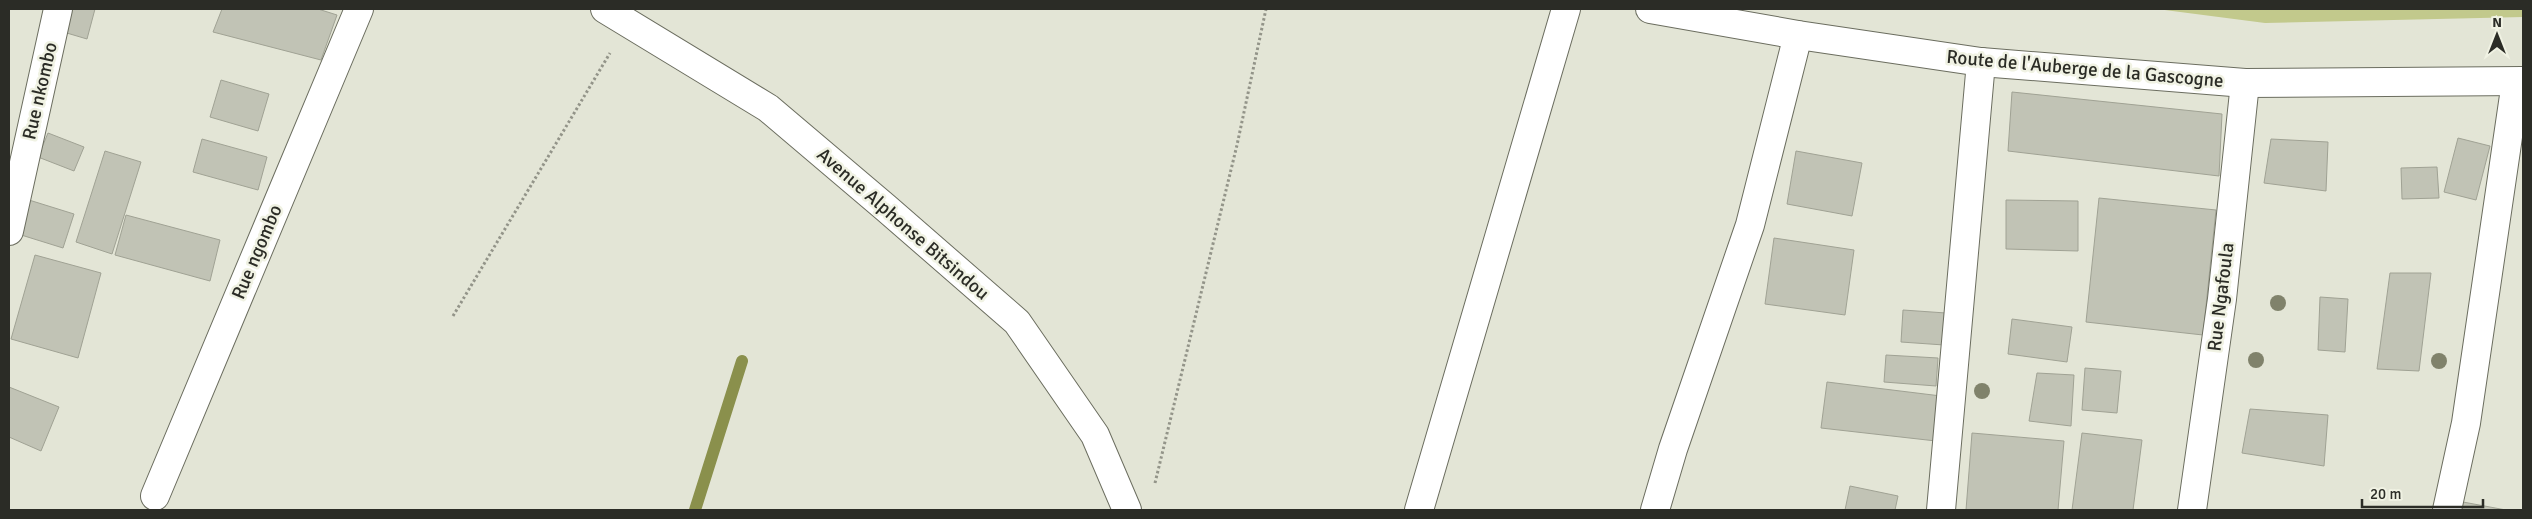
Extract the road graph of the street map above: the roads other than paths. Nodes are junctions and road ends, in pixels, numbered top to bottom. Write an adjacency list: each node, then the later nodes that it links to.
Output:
1 (58, 9): 10 (street, Rue nkombo)
2 (360, 9): 11 (street, Rue ngombo)
3 (605, 9): 12 (street, Avenue Alphonse Bitsindou)
4 (1566, 9): 13 (street)
5 (1650, 9): 6 (street, Route de l'Auberge de la Gascogne)
6 (1798, 35): 7 (street, Route de l'Auberge de la Gascogne); 14 (street)
7 (1981, 62): 9 (street, Route de l'Auberge de la Gascogne); 15 (street)
8 (2520, 81): 9 (street, Route de l'Auberge de la Gascogne); 17 (street)
9 (2245, 83): 16 (street, Rue Ngafoula)
10 (9, 231)
11 (155, 496)
12 (1127, 510)
13 (1419, 510)
14 (1655, 510)
15 (1941, 510)
16 (2192, 510)
17 (2447, 510)

